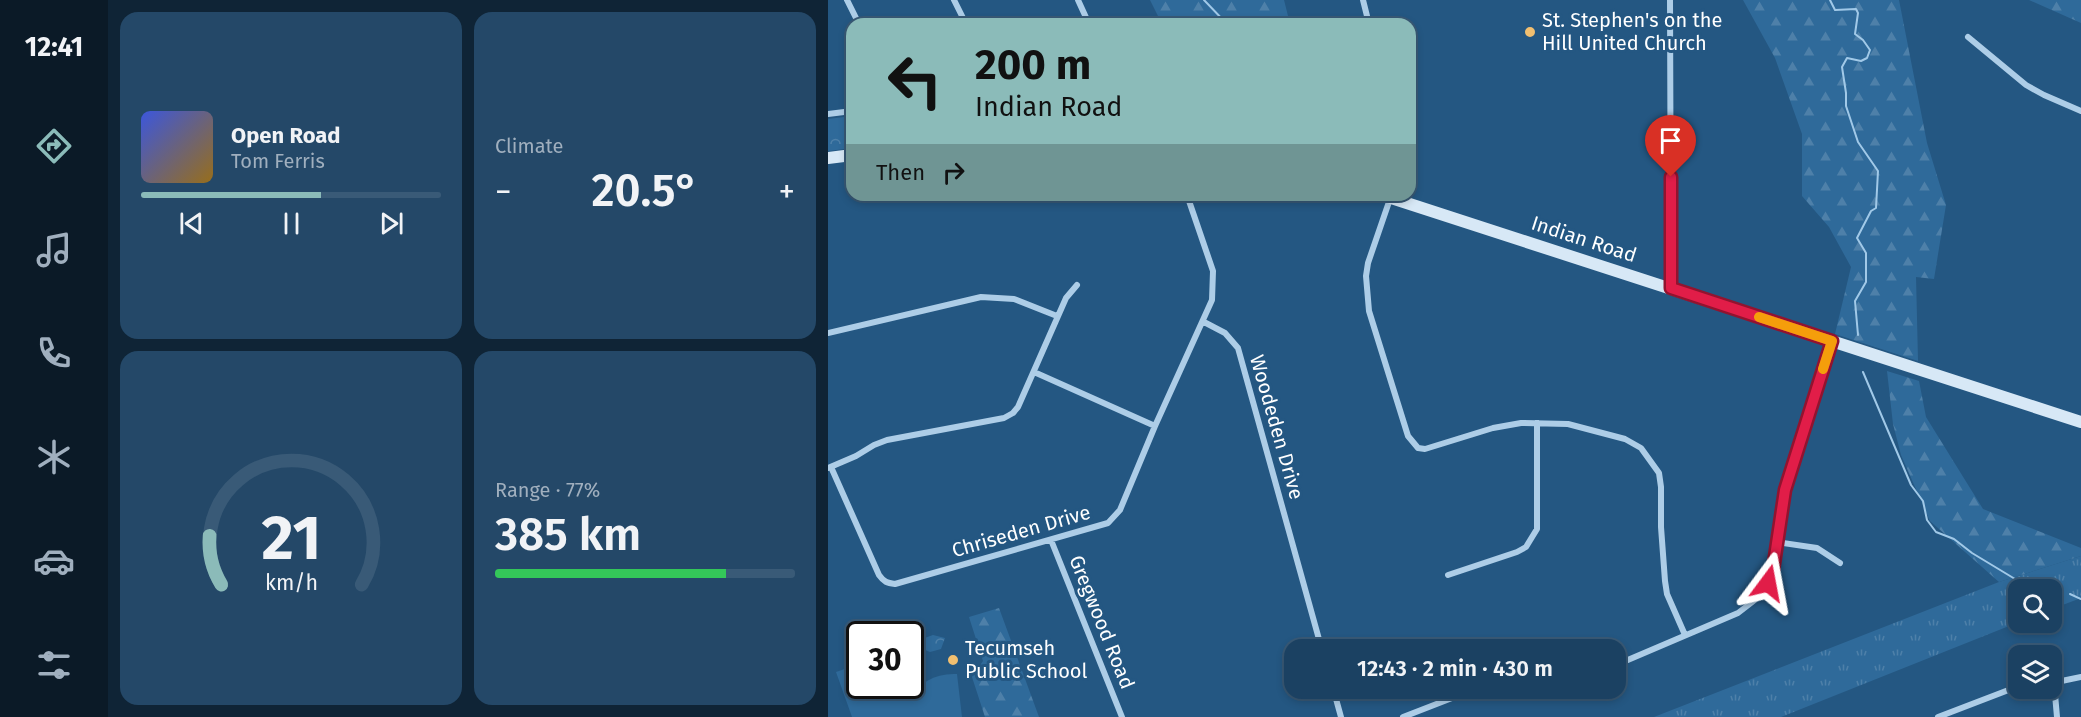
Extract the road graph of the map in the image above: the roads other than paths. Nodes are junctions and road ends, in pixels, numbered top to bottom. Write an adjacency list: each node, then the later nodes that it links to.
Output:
1 (847, 0): 6 (street)
2 (954, 0): 7 (street)
3 (1078, 0): 8 (street)
4 (1363, 0): 9 (street)
5 (1670, 0): 20 (street)
6 (856, 18)
7 (963, 18)
8 (1086, 18)
9 (1368, 18)
10 (1968, 37): 11 (street)
11 (2081, 111)
12 (846, 112): 13 (street)
13 (828, 114)
14 (846, 156): 15 (street)
15 (828, 158)
16 (1189, 201): 22 (street)
17 (1387, 201): 27 (street)
18 (1403, 201): 20 (street, Indian Road)
19 (1077, 285): 21 (street)
20 (1671, 288): 24 (street, Indian Road)
21 (1057, 316): 23 (street); 25 (street)
22 (1204, 322): 28 (street, Chriseden Drive); 35 (street, Woodeden Drive)
23 (828, 333)
24 (1832, 341): 26 (street, Indian Road); 31 (street)
25 (1034, 372): 28 (street); 29 (street)
26 (2081, 422)
27 (1537, 423): 33 (street); 34 (street)
28 (1155, 426): 30 (street, Chriseden Drive)
29 (830, 467): 30 (street, Chriseden Drive)
30 (1051, 540): 43 (street, Gregwood Road)
31 (1776, 542): 32 (street); 34 (street)
32 (1840, 563)
33 (1448, 575)
34 (1685, 635): 36 (street)
35 (1319, 639)
36 (1626, 661)
37 (2081, 677): 38 (street)
38 (2062, 681)
39 (2008, 690): 46 (street)
40 (1336, 699): 44 (street)
41 (1449, 699): 45 (street)
42 (2055, 699): 47 (street)
43 (1122, 717)
44 (1341, 717)
45 (1403, 717)
46 (1938, 717)
47 (2057, 717)

